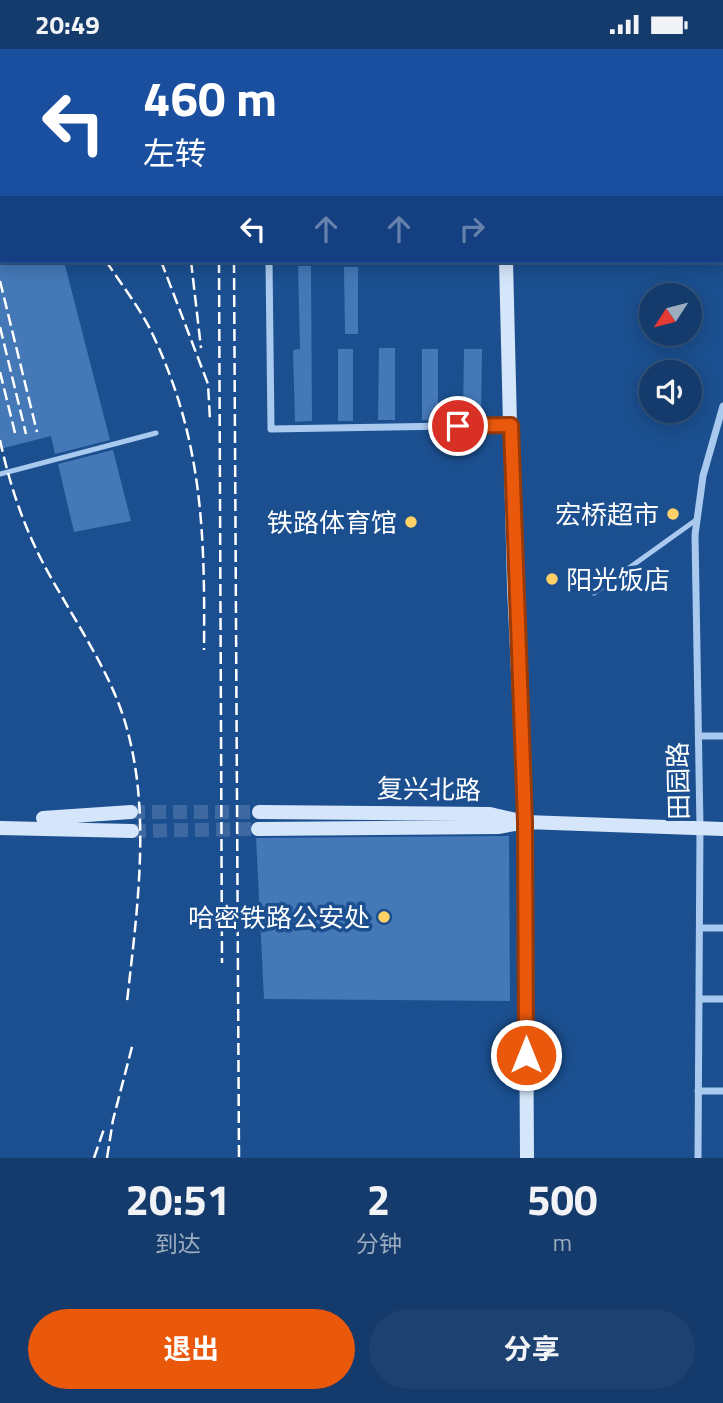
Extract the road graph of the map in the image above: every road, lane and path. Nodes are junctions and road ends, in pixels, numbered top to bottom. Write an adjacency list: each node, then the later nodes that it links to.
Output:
1 (269, 263): 4 (street)
2 (506, 263): 4 (street)
3 (723, 406): 7 (street, 田园路)
4 (511, 425): 14 (street)
5 (156, 433): 6 (lane)
6 (0, 474)
7 (696, 520): 8 (lane); 9 (street, 田园路)
8 (594, 593)
9 (699, 736): 10 (street); 16 (street, 田园路)
10 (723, 736)
11 (131, 812): 13 (street)
12 (259, 812): 14 (street, 复兴北路)
13 (0, 819)
14 (525, 822): 16 (street, 复兴北路); 17 (street); 26 (street)
15 (0, 828): 19 (street)
16 (700, 828): 18 (street, 复兴北路); 20 (street, 田园路)
17 (258, 829)
18 (723, 829)
19 (132, 831)
20 (699, 928): 21 (street); 22 (street, 田园路)
21 (723, 928)
22 (699, 999): 23 (street); 24 (street, 田园路)
23 (723, 999)
24 (698, 1091): 25 (street); 27 (street, 田园路)
25 (723, 1091)
26 (527, 1158)
27 (698, 1158)

